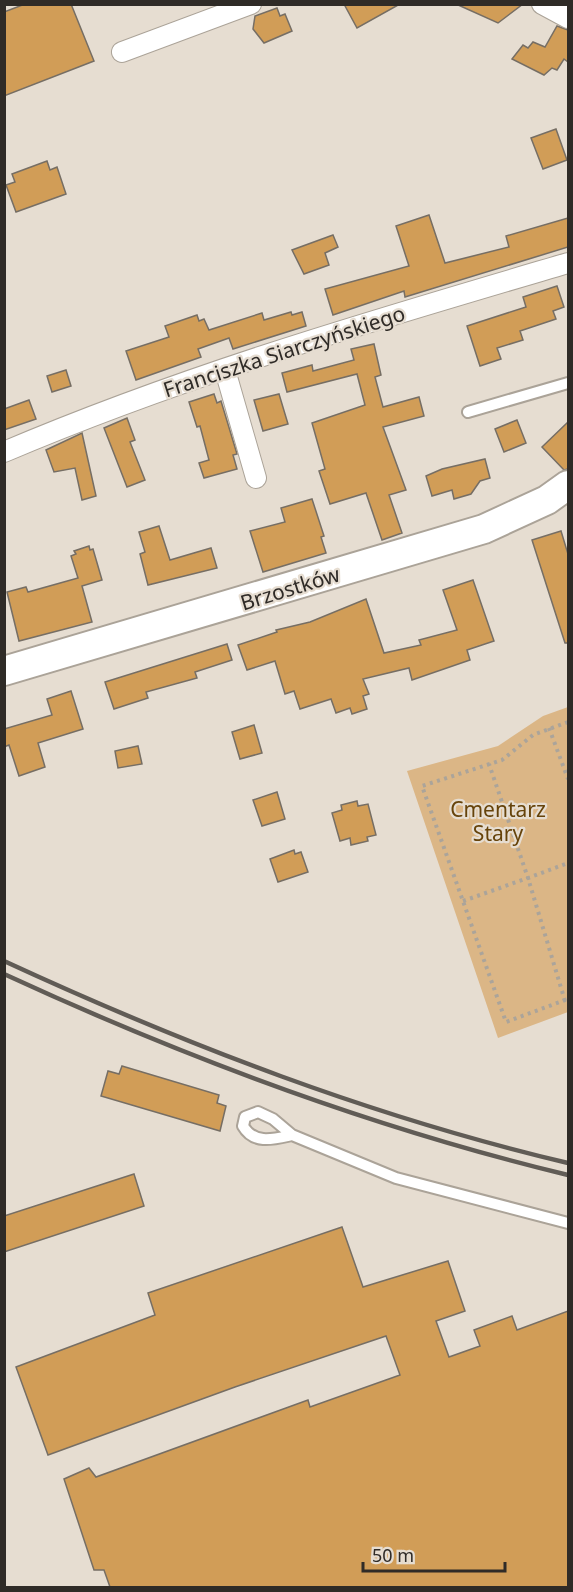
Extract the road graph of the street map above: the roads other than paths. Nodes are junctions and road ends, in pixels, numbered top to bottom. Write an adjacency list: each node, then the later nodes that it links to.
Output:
1 (251, 4): 4 (street)
2 (542, 4): 3 (street)
3 (568, 18)
4 (122, 52)
5 (568, 263): 6 (street, Franciszka Siarczyńskiego)
6 (225, 370): 9 (street, Franciszka Siarczyńskiego); 10 (street)
7 (568, 383): 8 (lane)
8 (468, 412)
9 (4, 452)
10 (256, 478)
11 (568, 486): 12 (street, Brzostków)
12 (4, 671)
13 (292, 1135): 14 (lane)
14 (568, 1222)

